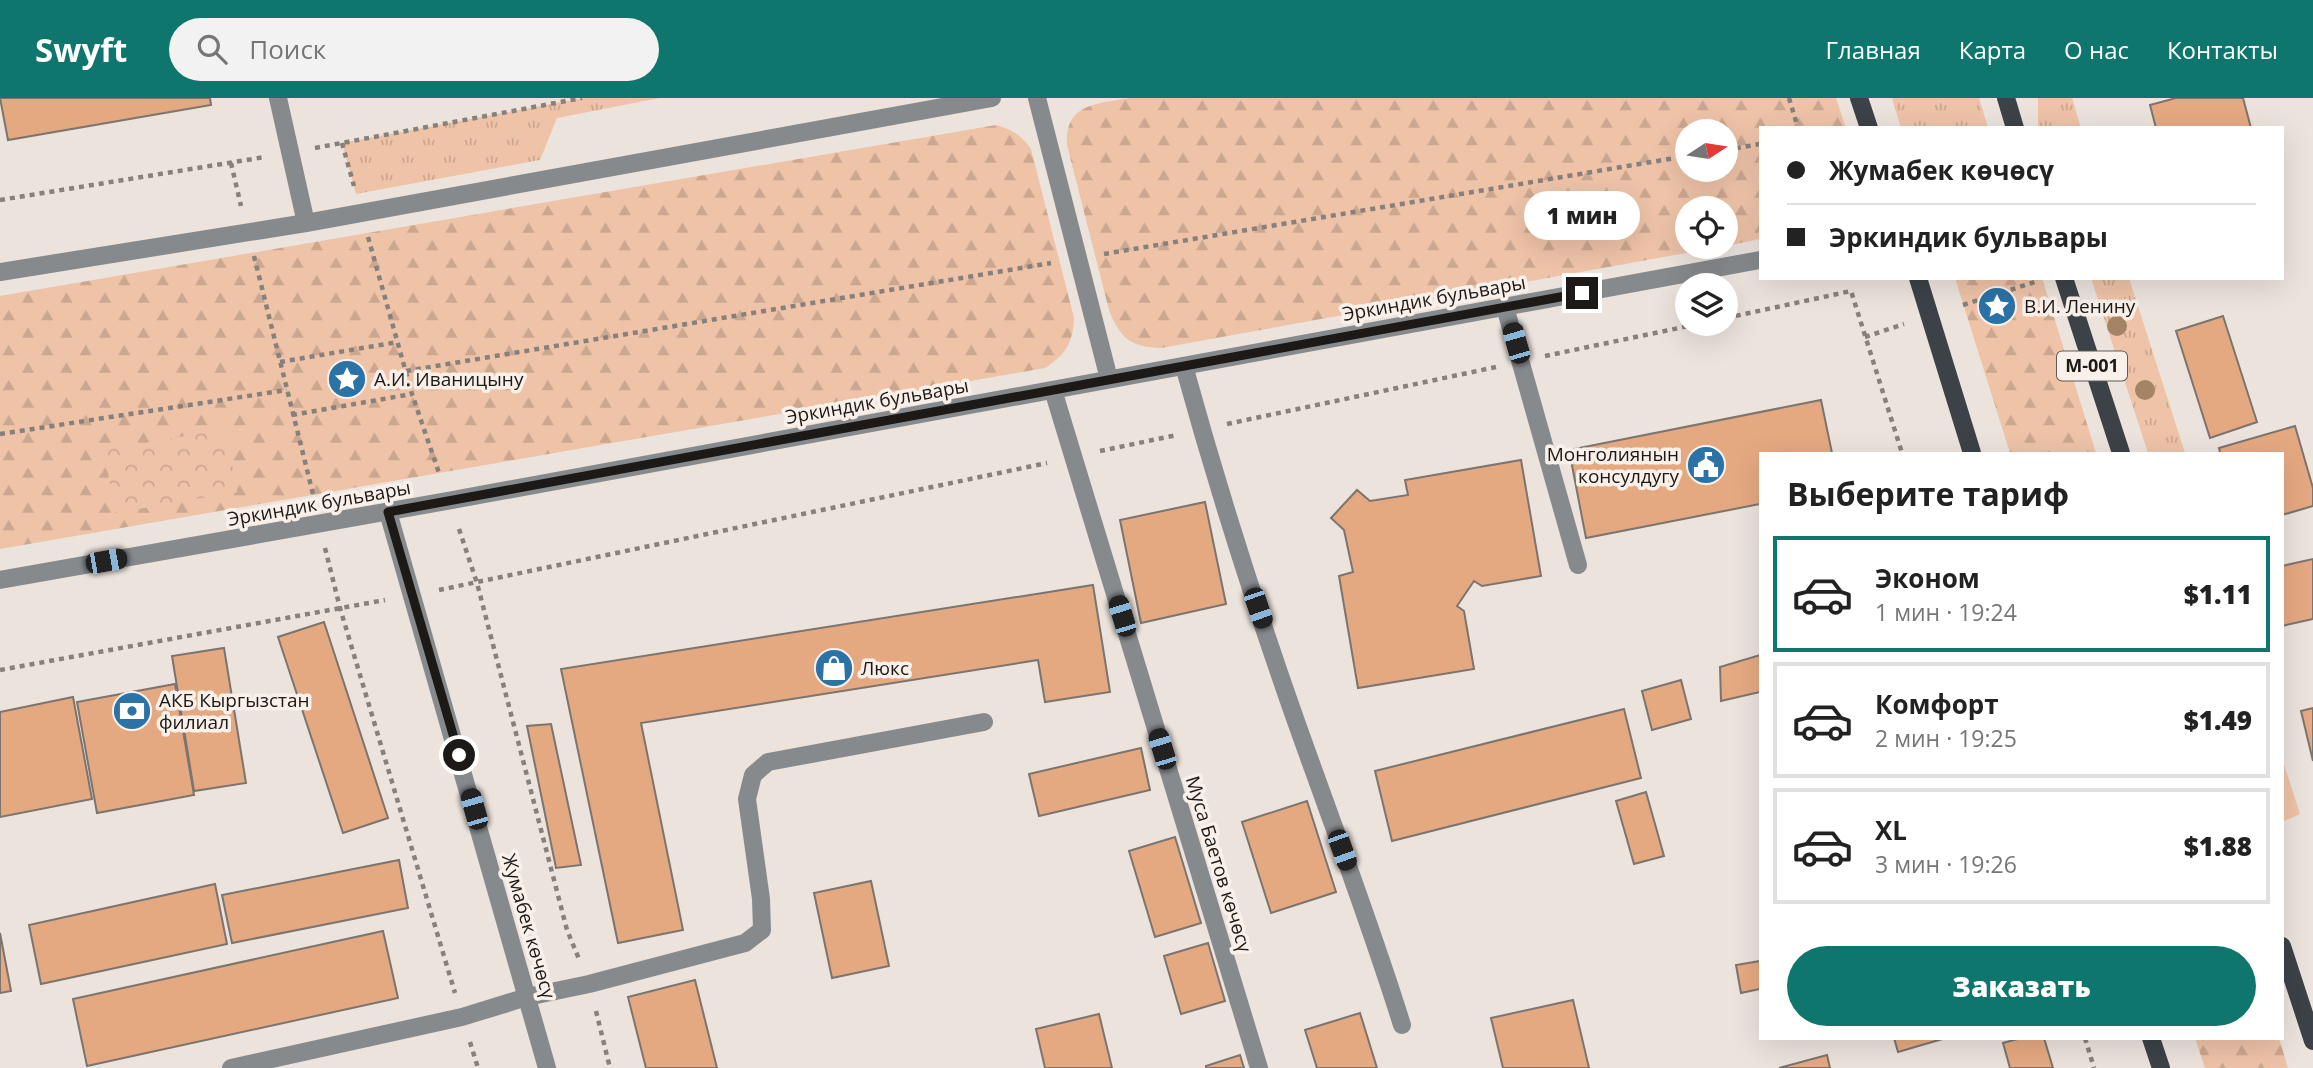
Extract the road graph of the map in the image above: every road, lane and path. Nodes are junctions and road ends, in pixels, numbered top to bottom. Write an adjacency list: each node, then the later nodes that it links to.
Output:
1 (278, 98): 17 (street)
2 (992, 98): 17 (street)
3 (1037, 98): 20 (street)
4 (1789, 98): 7 (path)
5 (1859, 98): 8 (main road)
6 (2006, 98): 9 (main road)
7 (1797, 126)
8 (1868, 126)
9 (2014, 126)
10 (342, 143): 15 (path)
11 (1759, 144): 12 (path)
12 (1738, 148)
13 (1675, 158): 20 (path)
14 (231, 163): 16 (path)
15 (356, 194)
16 (241, 206)
17 (306, 223): 22 (street)
18 (367, 233): 31 (path)
19 (253, 252): 32 (path)
20 (1078, 258): 34 (path); 35 (street)
21 (1759, 260): 27 (street, Эркиндик бульвары)
22 (0, 272)
23 (1919, 280): 42 (main road)
24 (2042, 280): 26 (path)
25 (2065, 280): 43 (main road, М-001)
26 (1963, 305)
27 (1505, 307): 33 (street, Эркиндик бульвары); 49 (street)
28 (1738, 315): 30 (path)
29 (1911, 322): 30 (path)
30 (1866, 337): 41 (path)
31 (398, 342): 32 (path); 34 (path)
32 (280, 362): 36 (path)
33 (1184, 366): 35 (street, Эркиндик бульвары); 62 (street)
34 (406, 371): 38 (path)
35 (1109, 379): 37 (street, Эркиндик бульвары)
36 (287, 390): 39 (path); 40 (path)
37 (1053, 390): 46 (street, Эркиндик бульвары); 70 (street, Муса Баетов көчөсү)
38 (412, 394): 39 (path); 44 (path)
39 (292, 415): 45 (path)
40 (0, 434)
41 (1902, 452)
42 (1972, 452)
43 (2121, 452)
44 (439, 473)
45 (313, 495)
46 (388, 512): 51 (street, Эркиндик бульвары); 60 (street, Жумабек көчөсү)
47 (459, 529): 52 (path)
48 (325, 547): 55 (path)
49 (1578, 565)
50 (501, 579): 52 (path)
51 (0, 580)
52 (477, 583): 53 (path); 59 (path)
53 (432, 592)
54 (390, 599): 55 (path)
55 (340, 608): 56 (path); 61 (path)
56 (0, 670)
57 (984, 722): 59 (street)
58 (2284, 952): 65 (main road)
59 (589, 984): 60 (street); 69 (path)
60 (527, 997): 61 (street); 68 (street, Жумабек көчөсү)
61 (463, 1017): 66 (street); 67 (path)
62 (1402, 1025)
63 (2086, 1040): 71 (path)
64 (2152, 1040): 72 (main road)
65 (2313, 1041)
66 (230, 1068)
67 (478, 1068)
68 (547, 1068)
69 (610, 1068)
70 (1259, 1068)
71 (2094, 1068)
72 (2161, 1068)

